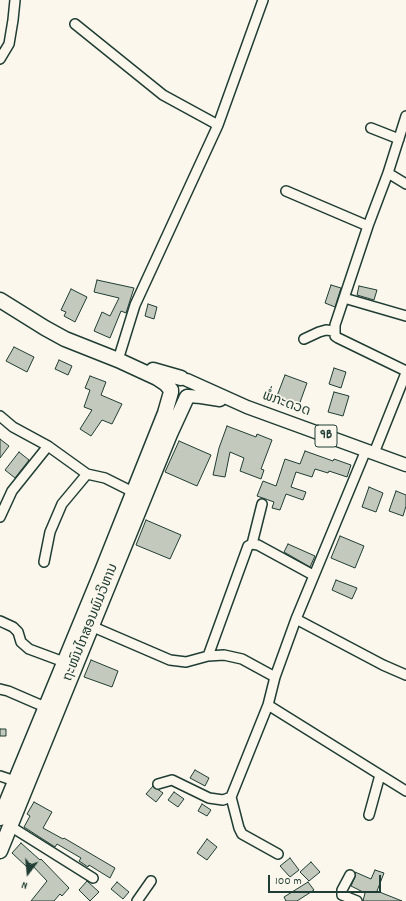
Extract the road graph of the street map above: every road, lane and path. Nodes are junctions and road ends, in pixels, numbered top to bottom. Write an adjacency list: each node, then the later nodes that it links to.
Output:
1 (15, 0): 4 (street)
2 (263, 0): 6 (street)
3 (75, 24): 6 (street)
4 (0, 59)
5 (406, 116): 8 (street)
6 (218, 125): 18 (street)
7 (371, 128): 8 (street)
8 (399, 139): 9 (street)
9 (388, 173): 10 (street); 12 (street)
10 (406, 184)
11 (286, 191): 12 (street)
12 (368, 226): 13 (street)
13 (344, 298): 15 (street); 16 (street)
14 (0, 300): 18 (highway, 9B)
15 (406, 316)
16 (335, 330): 17 (street); 19 (street)
17 (304, 339)
18 (118, 360): 20 (highway, 9B); 21 (highway, 9B)
19 (406, 372): 26 (street)
20 (184, 379): 21 (highway); 22 (highway); 23 (main road, 9B)
21 (171, 391): 22 (highway); 29 (highway, ຖະໜົນໄກສອນພົມວິຫານ)
22 (187, 397): 23 (main road, 9B); 34 (highway, ຖະໜົນໄກສອນພົມວິຫານ)
23 (247, 407): 26 (main road, ພໍ່ກະດວດ / 9B)
24 (0, 416): 25 (street)
25 (48, 446): 28 (street); 31 (street)
26 (370, 452): 27 (main road, ພໍ່ກະດວດ / 9B); 35 (street)
27 (406, 465)
28 (88, 474): 29 (street); 33 (street)
29 (133, 492): 34 (highway, ຖະໜົນໄກສອນພົມວິຫານ)
30 (262, 504): 32 (street)
31 (0, 517)
32 (252, 544): 35 (street); 39 (street)
33 (44, 562)
34 (107, 573): 38 (highway, ຖະໜົນໄກສອນພົມວິຫານ); 40 (highway, ຖະໜົນໄກສອນພົມວິຫານ)
35 (313, 575): 36 (street)
36 (296, 619): 41 (street); 42 (street)
37 (0, 621): 40 (street)
38 (91, 626): 39 (street); 53 (highway, ຖະໜົນໄກສອນພົມວິຫານ)
39 (208, 656): 42 (street)
40 (64, 662): 45 (highway, ຖະໜົນໄກສອນພົມວິຫານ)
41 (406, 675)
42 (275, 677): 44 (street)
43 (0, 689): 45 (street)
44 (268, 705): 46 (street); 51 (street)
45 (45, 707): 48 (highway, ຖະໜົນໄກສອນພົມວິຫານ)
46 (380, 775): 50 (street); 52 (street)
47 (0, 776): 48 (street)
48 (15, 781): 53 (highway, ຖະໜົນໄກສອນພົມວິຫານ)
49 (158, 784): 51 (street)
50 (406, 791)
51 (231, 797): 55 (street)
52 (369, 815)
53 (3, 820): 54 (highway, ຖະໜົນໄກສອນພົມວິຫານ); 57 (street)
54 (0, 850)
55 (278, 854)
56 (350, 875): 60 (street)
57 (92, 878)
58 (151, 881): 59 (street)
59 (137, 901)
60 (357, 901)

